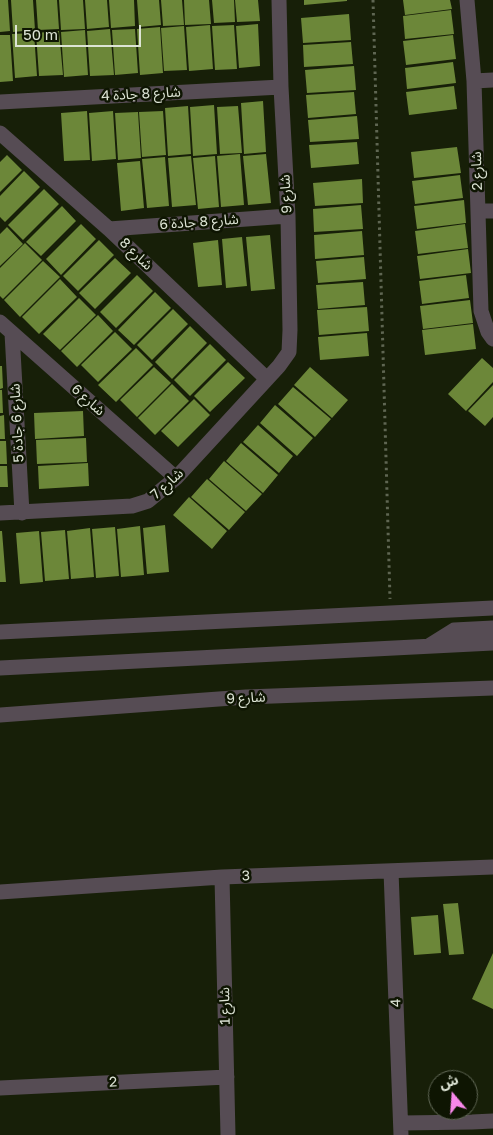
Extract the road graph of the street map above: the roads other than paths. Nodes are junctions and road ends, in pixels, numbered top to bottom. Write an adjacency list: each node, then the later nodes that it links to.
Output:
1 (279, 0): 5 (street, شارع 9)
2 (467, 0): 4 (street, شارع 2)
3 (493, 80): 4 (street)
4 (474, 81): 8 (street, شارع 2)
5 (281, 87): 6 (street, شارع 8 جادة 4); 9 (street, شارع 9)
6 (0, 102)
7 (0, 134): 10 (street, شارع 8)
8 (486, 211): 13 (street, شارع 2)
9 (288, 216): 10 (street, شارع 8 جادة 6); 14 (street, شارع 9)
10 (110, 229): 14 (street, شارع 8)
11 (0, 322): 12 (street, شارع 6)
12 (12, 333): 15 (street, شارع 6); 17 (street, شارع 6 جادة 5)
13 (493, 340)
14 (267, 379): 15 (street, شارع 7)
15 (176, 478): 17 (street, شارع 7)
16 (0, 513): 17 (street, شارع 7)
17 (22, 513)
18 (493, 608): 20 (street)
19 (493, 628): 22 (street)
20 (0, 632)
21 (493, 643): 22 (street)
22 (429, 646): 23 (street)
23 (0, 668)
24 (493, 688): 25 (street, شارع 9)
25 (0, 715)
26 (493, 867): 27 (street, 3)
27 (391, 871): 28 (street, 3); 34 (street, 4)
28 (222, 877): 29 (street, 3); 30 (street, شارع 1)
29 (0, 892)
30 (227, 1077): 31 (street, 2); 35 (street, شارع 1)
31 (0, 1088)
32 (493, 1120): 33 (street)
33 (452, 1122): 34 (street); 36 (street)
34 (401, 1129)
35 (228, 1135)
36 (443, 1135)

